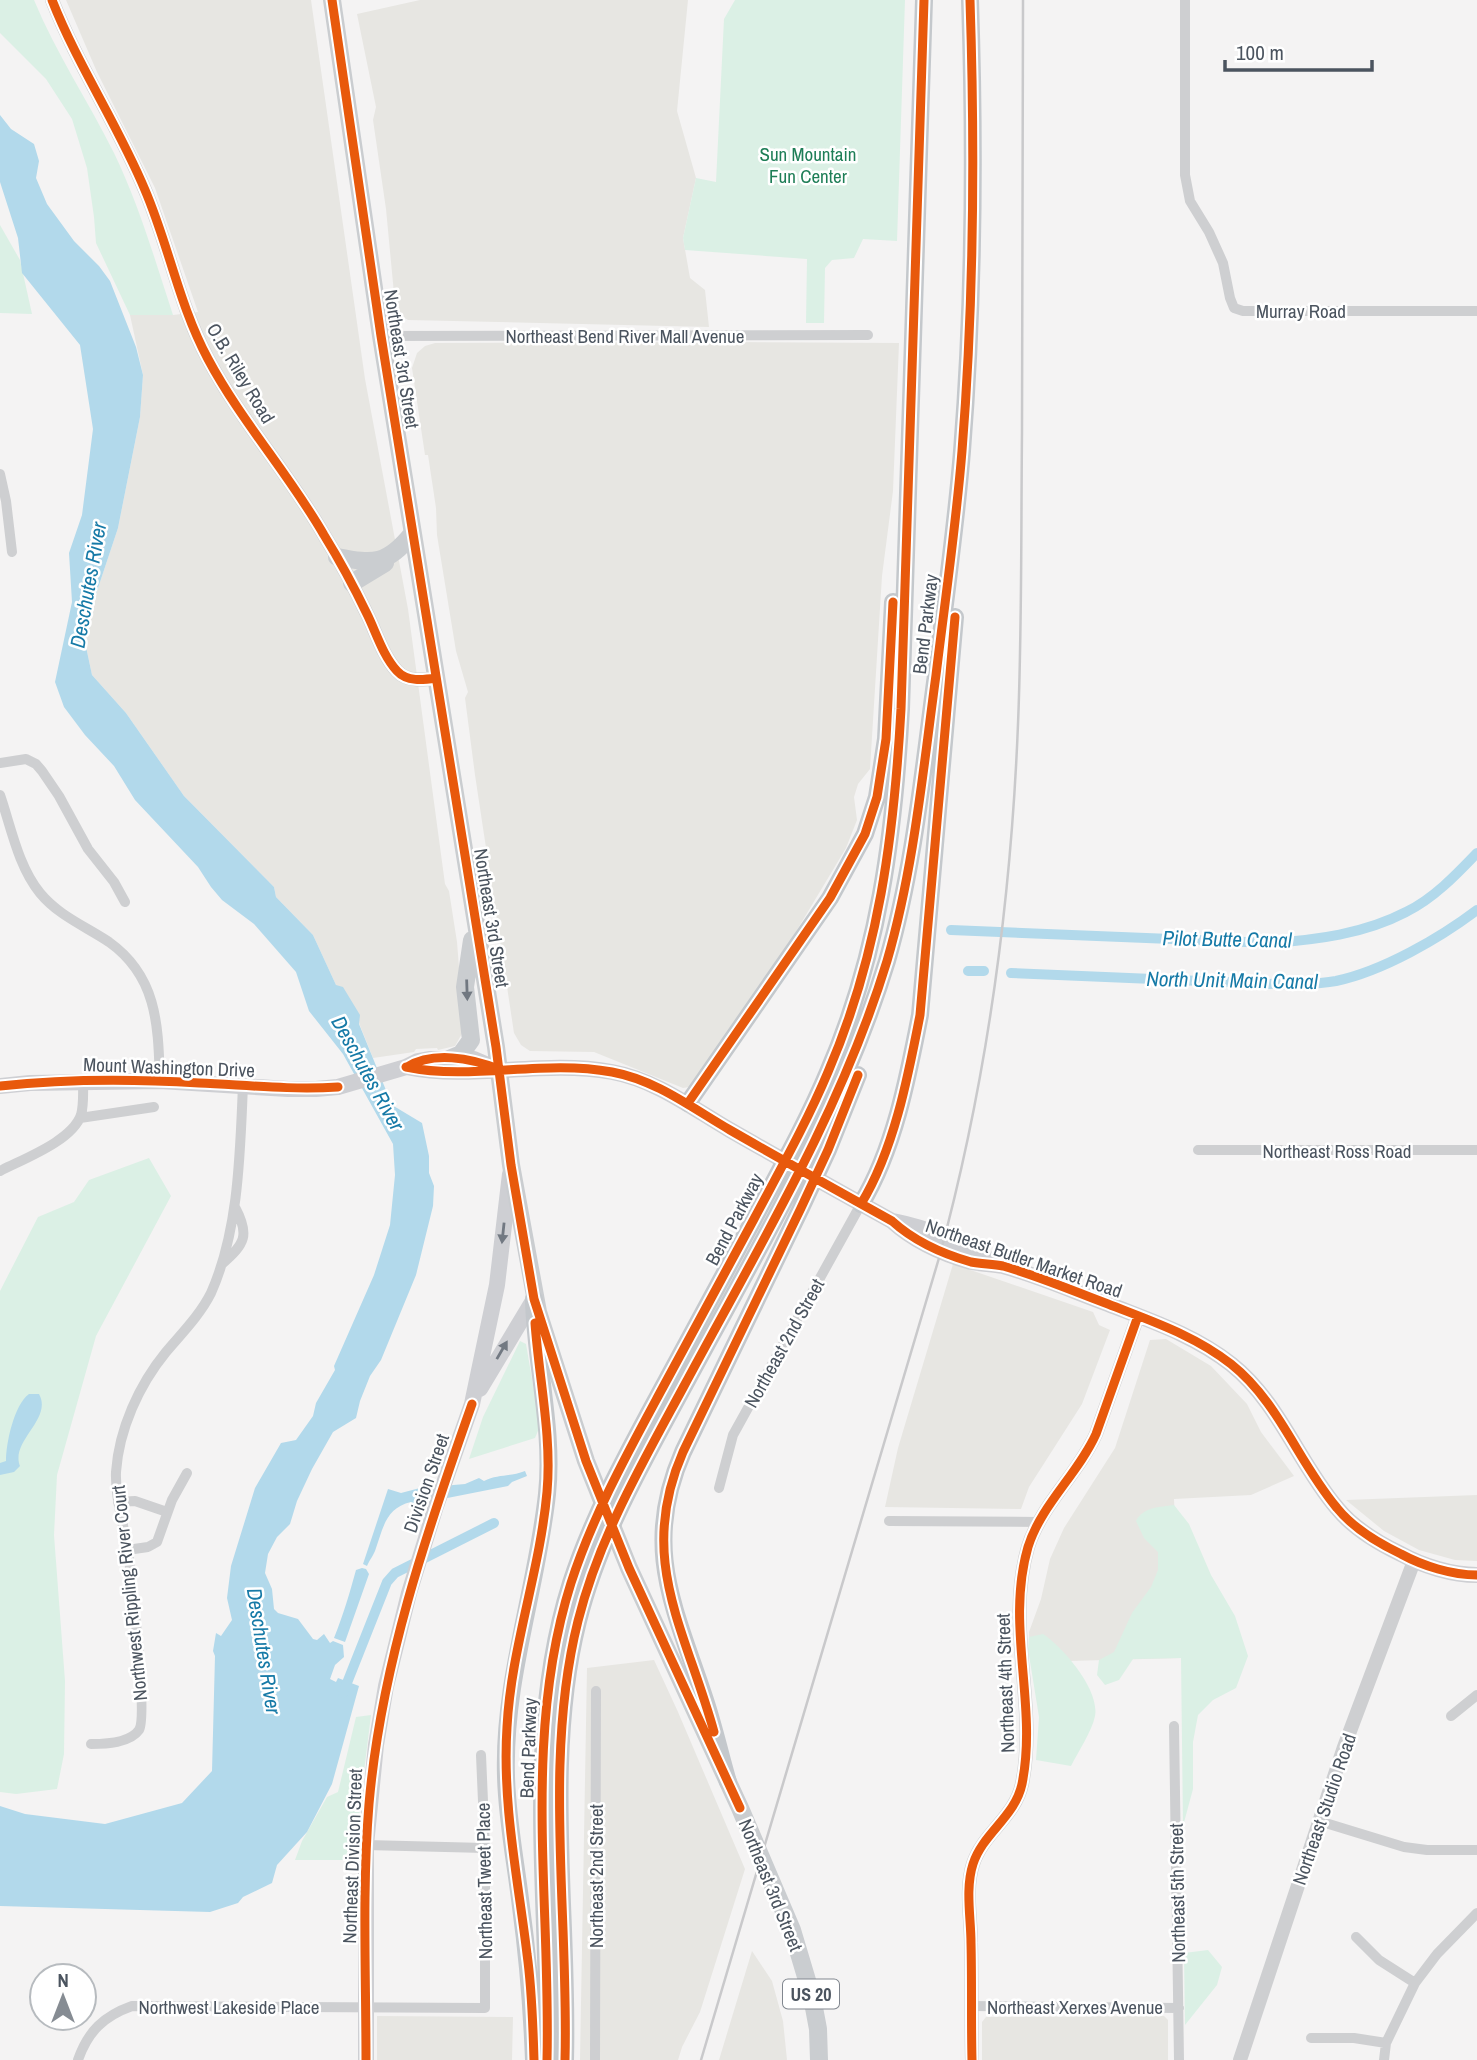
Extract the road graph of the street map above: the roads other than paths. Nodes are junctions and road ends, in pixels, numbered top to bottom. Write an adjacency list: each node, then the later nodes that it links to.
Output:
1 (52, 0): 15 (street, O.B. Riley Road)
2 (332, 0): 8 (main road, Northeast 3rd Street / US 20)
3 (924, 0): 11 (highway, Bend Parkway)
4 (970, 0): 9 (highway, Bend Parkway)
5 (1185, 0): 6 (street, Murray Road)
6 (1477, 311)
7 (868, 335): 8 (street, Northeast Bend River Mall Avenue)
8 (381, 336): 12 (main road, Northeast 3rd Street / US 20)
9 (962, 455): 32 (highway, Bend Parkway); 38 (highway)
10 (0, 474): 14 (street)
11 (908, 495): 29 (highway); 32 (highway, Bend Parkway)
12 (412, 534): 13 (main road); 17 (main road, Northeast 3rd Street / US 20)
13 (398, 551): 15 (main road); 16 (main road)
14 (12, 552)
15 (337, 557): 16 (street, O.B. Riley Road)
16 (352, 583): 17 (street, O.B. Riley Road)
17 (436, 678): 21 (main road, Northeast 3rd Street / US 20)
18 (0, 763): 20 (street)
19 (0, 794): 26 (street)
20 (125, 902)
21 (475, 923): 22 (main road, one-way to 22); 24 (main road, Northeast 3rd Street / US 20)
22 (449, 1059): 23 (main road, Mount Washington Drive); 24 (main road, Mount Washington Drive)
23 (406, 1068): 24 (main road, Mount Washington Drive); 27 (main road, Mount Washington Drive)
24 (498, 1069): 29 (main road, Northeast Butler Market Road); 35 (main road, Northeast 3rd Street / US 20)
25 (83, 1081): 26 (main road, Mount Washington Drive); 28 (main road, Mount Washington Drive); 31 (street)
26 (160, 1081): 27 (main road, Mount Washington Drive)
27 (243, 1085): 44 (street, Northwest Rippling River Court)
28 (0, 1086)
29 (688, 1103): 38 (main road, Northeast Butler Market Road)
30 (154, 1107): 31 (street)
31 (80, 1118): 36 (street)
32 (814, 1143): 37 (highway, Bend Parkway); 74 (highway, Bend Parkway)
33 (1198, 1150): 34 (street, Northeast Ross Road)
34 (1477, 1150)
35 (511, 1165): 39 (main road, Northeast 3rd Street / US 20); 41 (main road, Division Street, one-way to 41)
36 (0, 1171)
37 (793, 1204): 58 (highway); 75 (highway, Bend Parkway)
38 (861, 1204): 40 (main road, Northeast Butler Market Road); 43 (street, Northeast 2nd Street)
39 (534, 1298): 41 (main road, Division Street, one-way to 39); 58 (main road, Northeast 3rd Street / US 20); 73 (highway)
40 (1138, 1315): 47 (street, Northeast 4th Street); 49 (main road, Northeast Butler Market Road)
41 (472, 1404): 50 (main road, Division Street)
42 (187, 1473): 45 (street)
43 (719, 1488)
44 (118, 1502): 45 (street); 48 (street, Northwest Rippling River Court)
45 (167, 1512): 48 (street)
46 (889, 1521): 47 (street)
47 (1040, 1522): 66 (street, Northeast 4th Street)
48 (127, 1550): 56 (street, Northwest Rippling River Court)
49 (1414, 1561): 51 (main road, Northeast Butler Market Road); 59 (street, Northeast Studio Road)
50 (415, 1575): 60 (main road, Northeast Division Street)
51 (1477, 1575)
52 (596, 1691): 76 (street, Northeast 2nd Street)
53 (1477, 1695): 54 (street)
54 (1451, 1716)
55 (1174, 1726): 68 (street, Northeast 5th Street)
56 (91, 1744)
57 (481, 1755): 61 (street, Northeast Tweet Place)
58 (728, 1782): 77 (main road, Northeast 3rd Street / US 20)
59 (1319, 1821): 62 (street); 80 (street, Northeast Studio Road)
60 (366, 1845): 61 (street); 67 (main road, Northeast Division Street)
61 (485, 1848): 67 (street, Northeast Tweet Place)
62 (1477, 1850)
63 (1477, 1913): 65 (street)
64 (1356, 1937): 65 (street)
65 (1415, 1983): 70 (street)
66 (971, 2006): 68 (street, Northeast Xerxes Avenue); 78 (street, Northeast 4th Street)
67 (365, 2007): 71 (street, Northwest Lakeside Place); 72 (main road, Northeast Division Street)
68 (1179, 2008): 79 (street, Northeast 5th Street)
69 (1311, 2038): 70 (street)
70 (1386, 2043): 81 (street)
71 (78, 2060)
72 (366, 2060)
73 (534, 2060)
74 (547, 2060)
75 (565, 2060)
76 (596, 2060)
77 (819, 2060)
78 (972, 2060)
79 (1179, 2060)
80 (1240, 2060)
81 (1384, 2060)

